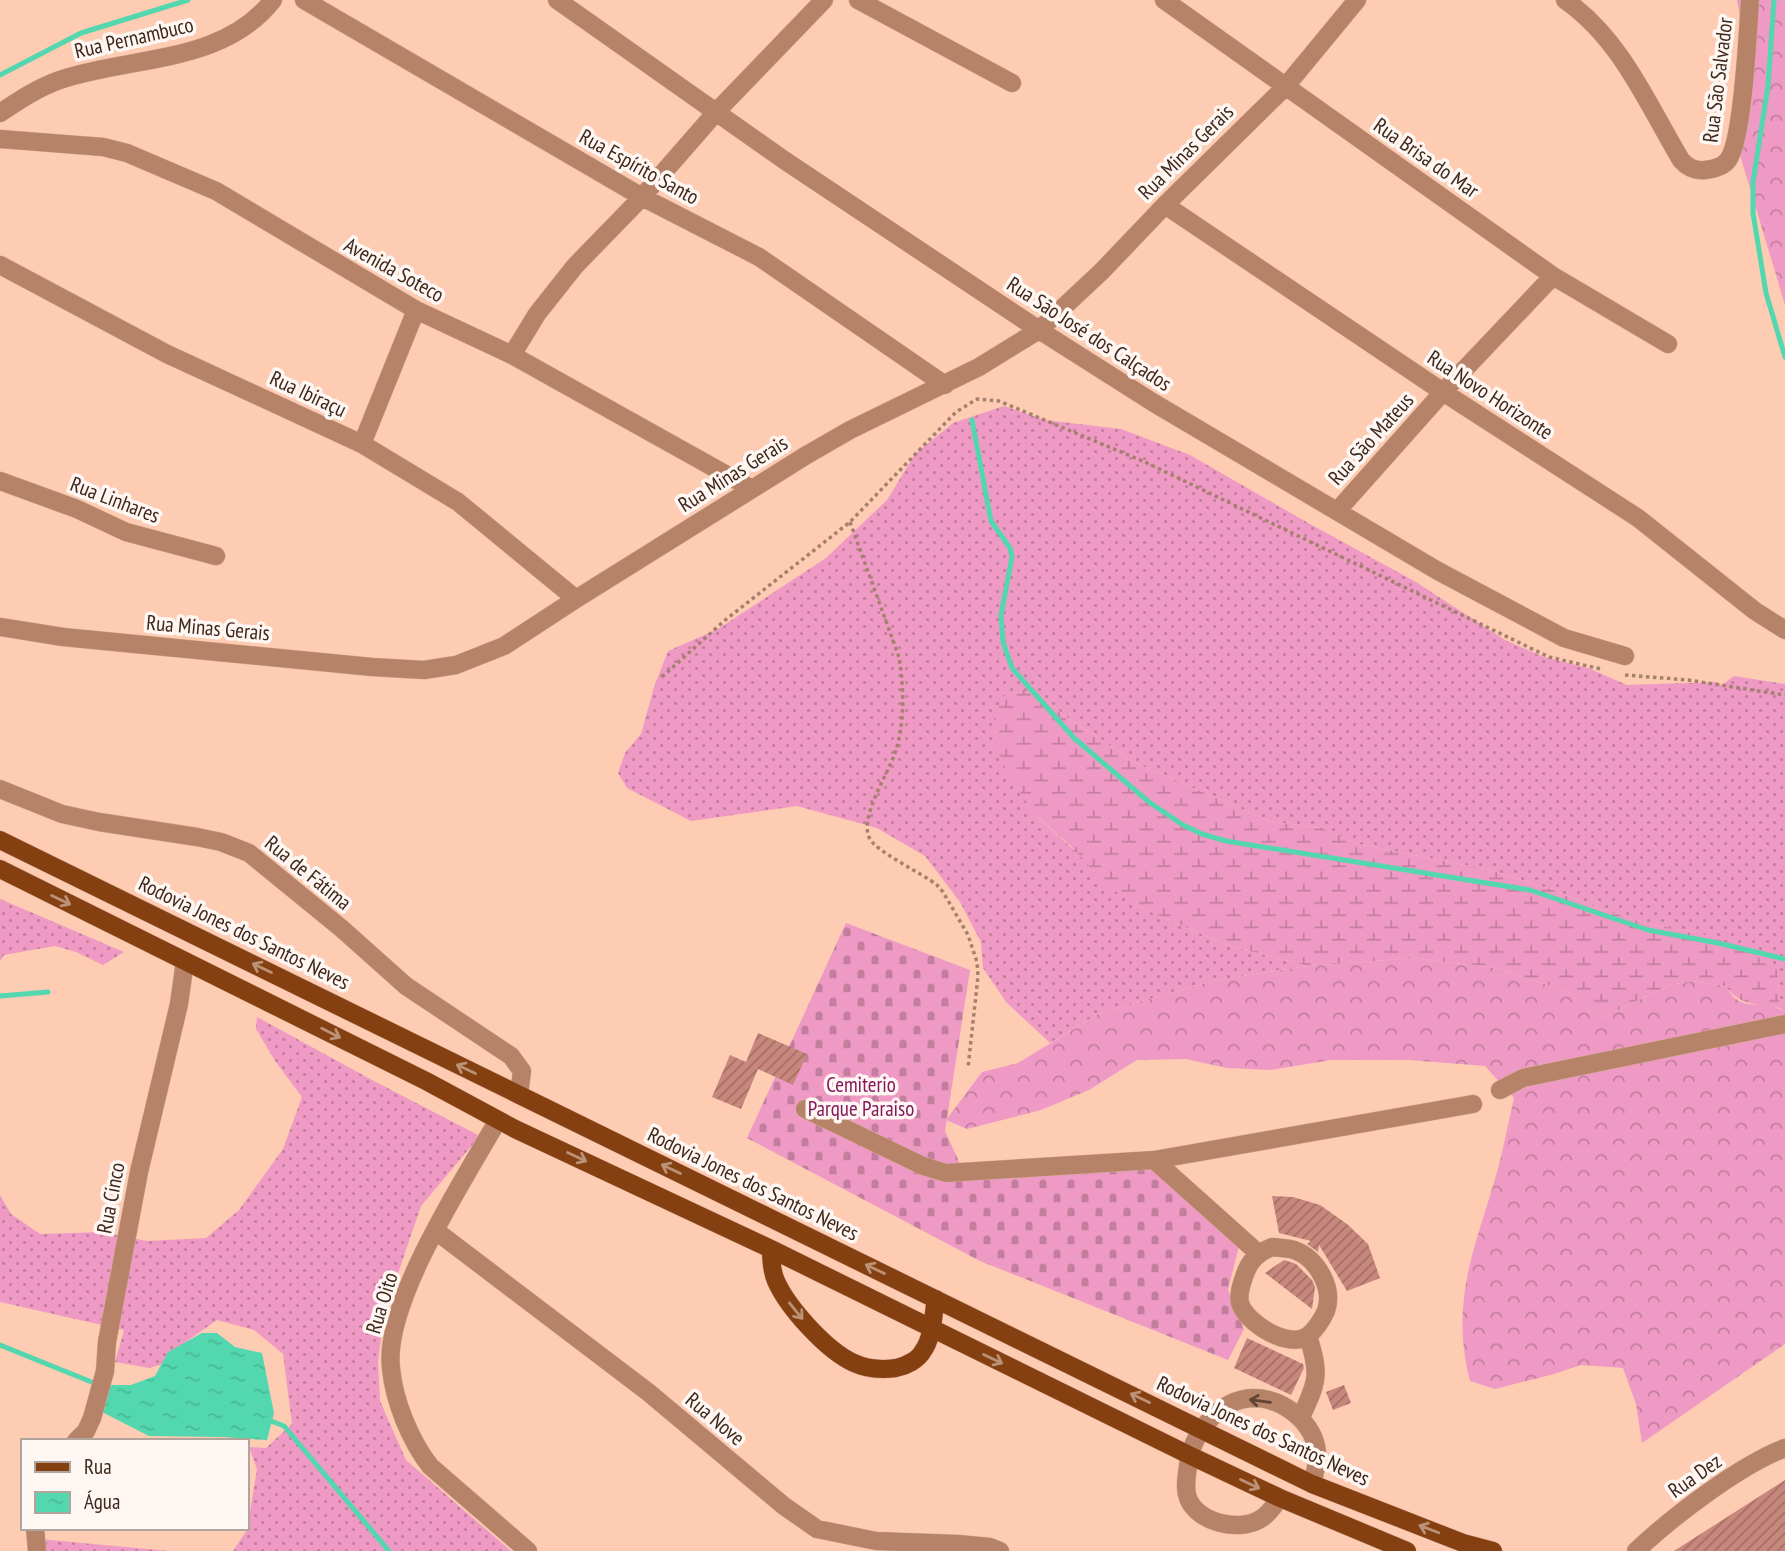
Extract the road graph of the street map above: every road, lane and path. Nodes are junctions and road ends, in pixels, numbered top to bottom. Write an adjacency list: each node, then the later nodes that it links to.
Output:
1 (273, 0): 13 (street, Rua Pernambuco)
2 (304, 0): 15 (street, Rua Espírito Santo)
3 (556, 0): 12 (street, Rua São José dos Calçados)
4 (824, 0): 12 (street)
5 (858, 0): 10 (street)
6 (1164, 0): 11 (street, Rua Brisa do Mar)
7 (1357, 0): 11 (street, Rua Minas Gerais)
8 (1565, 0): 9 (street, Rua São Salvador)
9 (1750, 0)
10 (1012, 83)
11 (1286, 86): 16 (street, Rua Minas Gerais); 18 (street, Rua Brisa do Mar)
12 (717, 111): 15 (street); 20 (street, Rua São José dos Calçados)
13 (0, 113)
14 (0, 139): 19 (street, Avenida Soteco)
15 (642, 197): 22 (street); 23 (street, Rua Espírito Santo)
16 (1165, 205): 20 (street, Rua Minas Gerais); 24 (street, Rua Novo Horizonte)
17 (0, 265): 25 (street, Rua Ibiraçu)
18 (1553, 276): 21 (street, Rua Brisa do Mar); 24 (street, Rua São Mateus)
19 (416, 310): 22 (street, Avenida Soteco); 25 (street)
20 (1039, 330): 23 (street, Rua Minas Gerais); 28 (street, Rua São José dos Calçados)
21 (1668, 344)
22 (512, 355): 27 (street, Avenida Soteco)
23 (945, 385): 27 (street, Rua Minas Gerais)
24 (1443, 392): 28 (street, Rua São Mateus); 33 (street, Rua Novo Horizonte)
25 (362, 444): 31 (street, Rua Ibiraçu)
26 (0, 481): 30 (street, Rua Linhares)
27 (752, 489): 31 (street, Rua Minas Gerais)
28 (1338, 510): 34 (street, Rua São José dos Calçados)
29 (850, 522): 35 (path); 36 (path); 43 (path)
30 (216, 556)
31 (576, 599): 32 (street, Rua Minas Gerais)
32 (0, 627)
33 (1785, 630)
34 (1622, 665): 37 (path)
35 (1608, 671)
36 (662, 677)
37 (1785, 695)
38 (0, 789): 45 (street, Rua de Fátima)
39 (0, 840): 45 (main road, Rodovia Jones dos Santos Neves, one-way to 39)
40 (0, 869): 41 (main road, one-way to 41)
41 (185, 961): 48 (main road, one-way to 48); 58 (street, Rua Cinco)
42 (1785, 1024): 44 (street)
43 (968, 1068)
44 (1500, 1090)
45 (519, 1094): 53 (main road, Rodovia Jones dos Santos Neves, one-way to 45)
46 (1473, 1104): 49 (street)
47 (805, 1109): 49 (street)
48 (498, 1120): 50 (street, Rua Oito); 51 (main road, one-way to 51)
49 (1154, 1160): 52 (street)
50 (436, 1231): 65 (street, Rua Oito); 66 (street, Rua Nove)
51 (771, 1250): 54 (main road); 54 (main road, one-way to 54)
52 (1258, 1253): 55 (street); 55 (street)
53 (936, 1299): 54 (main road); 57 (main road, Rodovia Jones dos Santos Neves, one-way to 53)
54 (931, 1329): 60 (main road, one-way to 60)
55 (1308, 1336): 56 (street)
56 (1301, 1417): 57 (street, one-way to 57); 61 (street)
57 (1201, 1428): 60 (street); 61 (main road, Rodovia Jones dos Santos Neves)
58 (78, 1439)
59 (1785, 1448): 69 (street, Rua Dez)
60 (1189, 1455): 62 (main road, one-way to 62); 62 (street)
61 (1312, 1484): 68 (main road, Rodovia Jones dos Santos Neves, one-way to 61)
62 (1280, 1498): 67 (main road)
63 (35, 1530): 64 (street)
64 (37, 1551)
65 (528, 1551)
66 (1000, 1551)
67 (1407, 1551)
68 (1493, 1551)
69 (1636, 1551)

